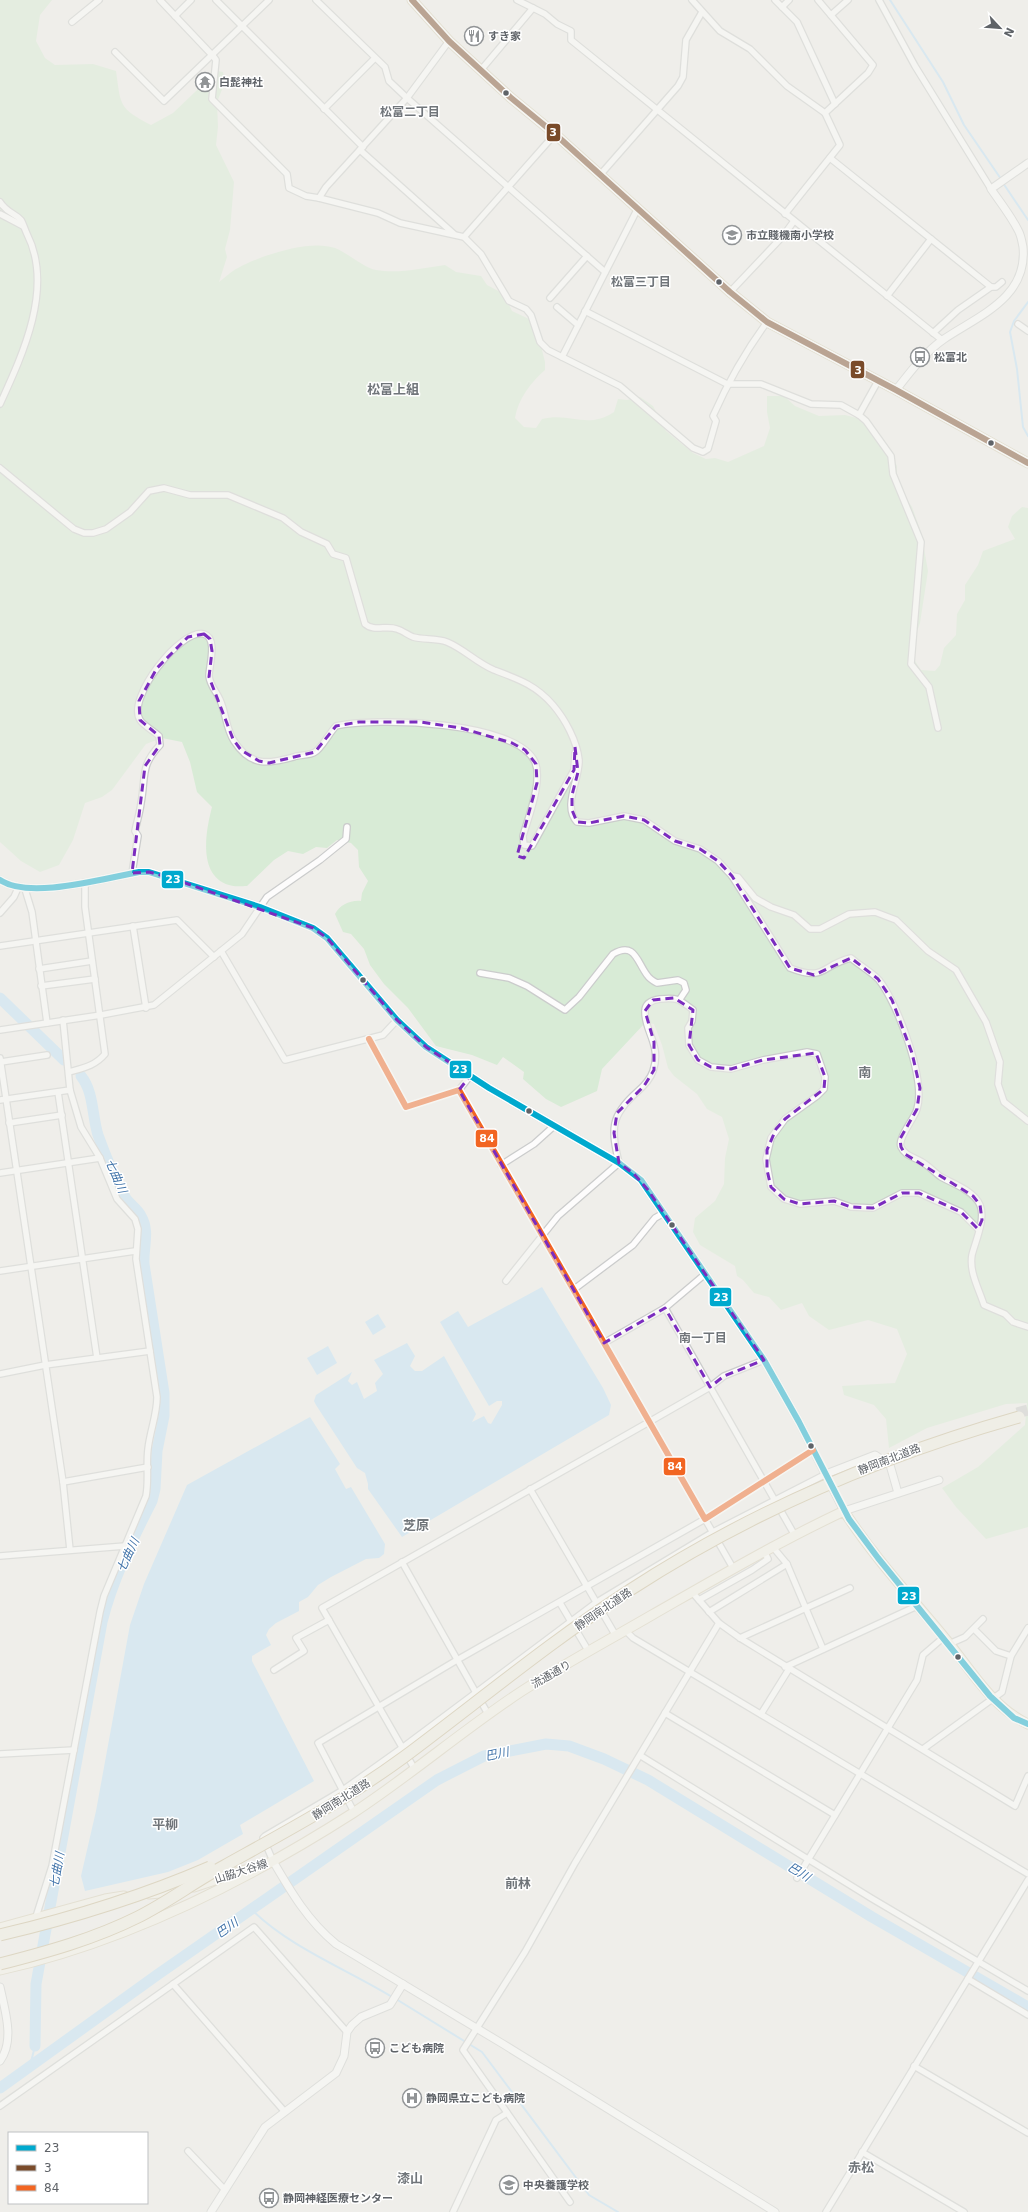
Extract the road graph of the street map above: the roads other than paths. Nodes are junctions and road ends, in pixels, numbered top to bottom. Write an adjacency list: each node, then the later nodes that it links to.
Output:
1 (99, 0): 20 (street)
2 (160, 0): 19 (street)
3 (191, 0): 19 (street)
4 (216, 0): 21 (street)
5 (269, 0): 21 (street)
6 (316, 0): 25 (street)
7 (412, 0): 22 (main road)
8 (517, 0): 16 (street)
9 (692, 0): 17 (street)
10 (775, 0): 15 (street)
11 (789, 0): 15 (street)
12 (818, 0): 18 (street)
13 (848, 0): 18 (street)
14 (879, 0): 38 (street)
15 (782, 7): 28 (street)
16 (533, 8): 26 (street); 30 (street)
17 (702, 12): 30 (street); 31 (street)
18 (831, 15): 28 (street)
19 (175, 16): 24 (street)
20 (72, 22)
21 (242, 27): 24 (street); 29 (street)
22 (449, 41): 26 (main road); 27 (street)
23 (115, 52): 24 (street)
24 (214, 56): 39 (street)
25 (375, 58): 27 (street); 29 (street)
26 (481, 70): 32 (main road)
27 (407, 98): 33 (street); 37 (street)
28 (835, 104): 31 (street)
29 (324, 109): 33 (street)
30 (657, 111): 36 (street); 43 (street)
31 (825, 113): 34 (street)
32 (556, 134): 36 (main road); 37 (street)
33 (361, 149): 39 (street); 46 (street)
34 (830, 158): 43 (street); 48 (street)
35 (1028, 163): 38 (street)
36 (600, 175): 41 (main road)
37 (508, 186): 47 (street); 49 (street)
38 (991, 189): 63 (street)
39 (319, 198): 46 (street)
40 (0, 202): 45 (street)
41 (638, 208): 50 (street); 53 (main road)
42 (0, 214): 45 (street)
43 (785, 214): 44 (street)
44 (794, 221): 53 (street); 54 (street)
45 (23, 226): 68 (street)
46 (454, 234): 47 (street)
47 (464, 236): 64 (street)
48 (931, 239): 52 (street); 54 (street)
49 (587, 256): 50 (street); 55 (street)
50 (605, 272): 57 (street)
51 (1002, 282): 52 (street)
52 (991, 287): 62 (street)
53 (730, 292): 58 (main road)
54 (887, 296): 62 (street)
55 (550, 298)
56 (557, 307): 60 (street)
57 (585, 310): 60 (street); 66 (street)
58 (767, 322): 65 (main road); 66 (street)
59 (1018, 324): 61 (street)
60 (578, 325): 64 (street)
61 (1028, 331)
62 (933, 333): 63 (street)
63 (942, 340): 67 (street)
64 (562, 357): 66 (street)
65 (878, 381): 67 (main road); 69 (street)
66 (727, 384): 69 (street)
67 (896, 390): 70 (main road)
68 (0, 404)
69 (859, 415): 72 (street)
70 (1028, 463)
71 (0, 468): 73 (street)
72 (938, 728)
73 (575, 747): 75 (street); 76 (street)
74 (347, 827): 80 (street)
75 (132, 873): 78 (street); 80 (street)
76 (732, 876): 111 (street); 121 (street)
77 (0, 880): 79 (street)
78 (85, 882): 79 (street); 83 (street)
79 (22, 889): 81 (street); 84 (street)
80 (260, 907): 86 (street); 97 (street)
81 (0, 913)
82 (133, 926): 83 (street); 87 (street); 94 (street)
83 (88, 933): 84 (street); 88 (street)
84 (35, 941): 85 (street); 89 (street)
85 (0, 946)
86 (221, 951): 87 (street); 100 (street)
87 (214, 957): 94 (street)
88 (92, 961): 89 (street); 91 (street)
89 (39, 969): 92 (street)
90 (480, 973): 93 (street)
91 (95, 979): 92 (street); 95 (street)
92 (42, 986): 98 (street)
93 (680, 999): 116 (street); 121 (street)
94 (146, 1008): 95 (street)
95 (101, 1015): 96 (street); 104 (street)
96 (63, 1020): 98 (street); 104 (street)
97 (397, 1020): 100 (street); 105 (street)
98 (47, 1023): 99 (street)
99 (0, 1030)
100 (369, 1039): 107 (street)
101 (47, 1055): 103 (street)
102 (0, 1058): 103 (street)
103 (0, 1062): 109 (street)
104 (68, 1072): 106 (street)
105 (470, 1076): 107 (street); 113 (street)
106 (70, 1090): 108 (street); 114 (street)
107 (460, 1090): 117 (street)
108 (58, 1092): 109 (street); 110 (street)
109 (3, 1100): 112 (street)
110 (62, 1115): 112 (street); 115 (street)
111 (1028, 1121)
112 (9, 1123): 118 (street)
113 (554, 1126): 116 (street); 117 (street)
114 (100, 1158): 115 (street); 123 (street)
115 (69, 1163): 118 (street); 124 (street)
116 (619, 1163): 120 (street); 122 (street)
117 (501, 1165): 122 (street)
118 (17, 1170): 119 (street); 125 (street)
119 (0, 1173)
120 (664, 1213): 127 (street); 129 (street)
121 (978, 1229): 131 (street)
122 (543, 1235): 128 (street); 129 (street)
123 (135, 1251): 124 (street); 133 (street)
124 (83, 1259): 125 (street); 134 (street)
125 (30, 1267): 126 (street); 136 (street)
126 (0, 1271)
127 (704, 1275): 130 (street); 135 (street)
128 (506, 1281)
129 (573, 1290): 132 (street)
130 (665, 1308): 132 (street); 138 (street)
131 (1028, 1327)
132 (604, 1343): 140 (street)
133 (150, 1352): 134 (street); 142 (street)
134 (97, 1358): 136 (street)
135 (764, 1360): 138 (street); 141 (street)
136 (45, 1365): 137 (street); 146 (street)
137 (0, 1374)
138 (710, 1387): 140 (street); 145 (street)
139 (1018, 1415): 209 (highway, 静岡南北道路, bridge)
140 (649, 1422): 147 (street); 151 (street)
141 (813, 1450): 143 (street); 145 (street)
142 (148, 1467): 146 (street); 154 (street)
143 (826, 1474): 148 (street); 149 (street); 150 (street)
144 (939, 1480): 148 (street)
145 (763, 1481): 149 (street); 151 (street)
146 (63, 1482): 156 (street)
147 (530, 1489): 158 (street); 161 (street)
148 (898, 1494): 150 (street)
149 (774, 1500): 152 (street); 153 (street)
150 (844, 1511): 153 (main road, 流通通り); 167 (main road)
151 (705, 1518): 152 (street); 161 (street)
152 (713, 1532): 160 (street); 165 (street)
153 (794, 1534): 155 (main road, 流通通り)
154 (125, 1546): 156 (street); 196 (street)
155 (768, 1548): 159 (street); 160 (main road, 流通通り); 164 (street)
156 (70, 1550): 157 (street)
157 (0, 1556)
158 (402, 1562): 170 (street); 183 (street)
159 (786, 1564): 168 (street); 169 (street)
160 (733, 1568): 163 (main road, 流通通り)
161 (588, 1586): 165 (street); 166 (street)
162 (850, 1588): 168 (street)
163 (692, 1592): 164 (street); 176 (main road, 流通通り)
164 (699, 1600): 169 (street)
165 (597, 1602): 172 (street); 177 (street)
166 (560, 1603): 172 (street); 183 (street)
167 (917, 1606): 179 (main road); 180 (street)
168 (806, 1608): 178 (street); 180 (street)
169 (709, 1612): 173 (street)
170 (329, 1620): 185 (street); 189 (street)
171 (983, 1620): 175 (street)
172 (571, 1621): 181 (street); 187 (street)
173 (719, 1623): 178 (street); 186 (street)
174 (1028, 1628): 182 (street)
175 (974, 1629): 179 (street); 182 (street)
176 (625, 1630): 177 (main road, 流通通り); 186 (street)
177 (616, 1636): 181 (main road, 流通通り)
178 (740, 1638): 184 (street)
179 (946, 1640): 188 (main road); 194 (street)
180 (823, 1649): 184 (street)
181 (589, 1652): 191 (main road, 流通通り)
182 (1011, 1656): 188 (street)
183 (457, 1660): 187 (street); 189 (street)
184 (787, 1668): 192 (street); 194 (street)
185 (274, 1670)
186 (690, 1672): 190 (street); 192 (street)
187 (476, 1693): 191 (street); 195 (street)
188 (994, 1699): 193 (main road); 197 (street)
189 (378, 1708): 195 (street); 204 (street)
190 (665, 1713): 199 (street); 206 (street)
191 (488, 1714): 200 (main road, 流通通り)
192 (761, 1714): 201 (street)
193 (1028, 1724)
194 (887, 1727): 197 (street); 201 (street)
195 (402, 1748): 200 (street); 204 (street)
196 (74, 1750): 198 (street); 213 (street)
197 (923, 1750): 203 (street)
198 (0, 1754)
199 (641, 1756): 207 (street); 225 (street)
200 (414, 1768): 205 (main road, 流通通り)
201 (860, 1774): 206 (street); 210 (street)
202 (1028, 1776): 203 (street)
203 (1026, 1787)
204 (343, 1790): 205 (street); 208 (street)
205 (354, 1812): 208 (main road, 流通通り)
206 (835, 1814): 207 (street)
207 (809, 1859): 211 (street); 216 (street)
208 (273, 1861): 213 (main road, 山脇大谷線); 218 (main road, 山脇大谷線); 221 (street)
209 (222, 1864): 215 (highway, bridge); 217 (highway, bridge)
210 (1028, 1874)
211 (797, 1878)
212 (1028, 1880): 216 (street)
213 (37, 1919): 214 (main road, 山脇大谷線)
214 (0, 1928)
215 (0, 1935)
216 (978, 1960): 219 (street); 223 (street)
217 (0, 1964)
218 (0, 1970)
219 (968, 1979): 224 (street); 228 (street)
220 (173, 1984): 226 (street); 229 (street); 230 (street)
221 (403, 1984): 225 (street); 226 (street)
222 (0, 1987): 227 (street)
223 (1028, 1990)
224 (1028, 2015)
225 (476, 2028): 231 (street); 239 (street)
226 (347, 2032): 230 (street)
227 (1, 2059)
228 (914, 2066): 232 (street); 234 (street)
229 (0, 2106)
230 (285, 2112): 235 (street)
231 (507, 2113): 236 (street); 238 (street)
232 (1028, 2133)
233 (188, 2150): 235 (street)
234 (862, 2152): 240 (street); 241 (street)
235 (224, 2190): 237 (street)
236 (570, 2202)
237 (211, 2212)
238 (453, 2212)
239 (775, 2212)
240 (826, 2212)
241 (964, 2212)

